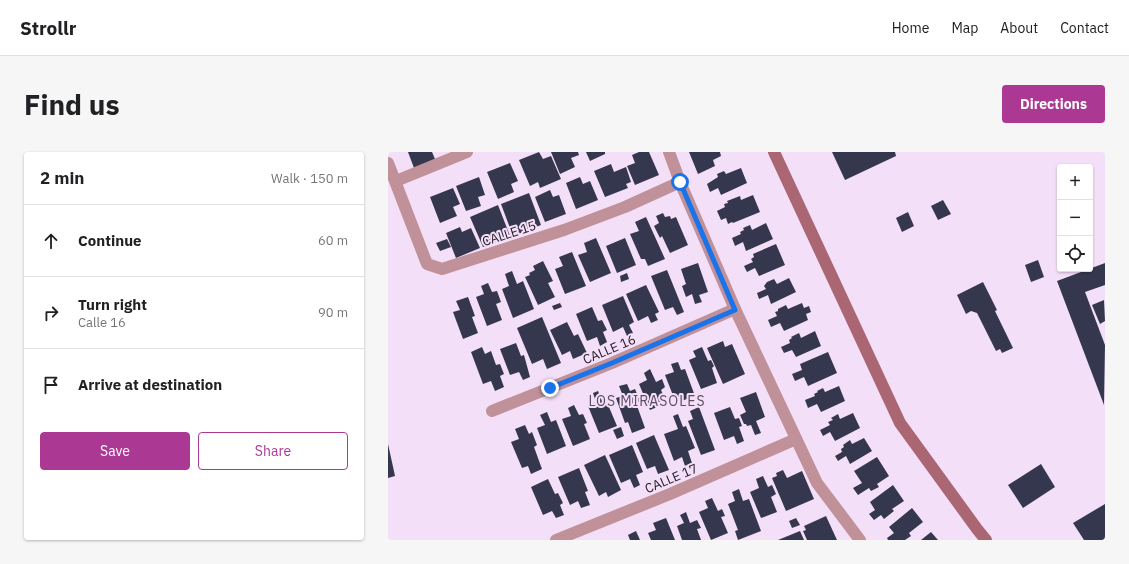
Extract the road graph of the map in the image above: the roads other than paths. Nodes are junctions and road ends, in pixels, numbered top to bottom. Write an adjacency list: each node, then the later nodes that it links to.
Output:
1 (467, 152): 5 (street)
2 (669, 152): 6 (street)
3 (774, 152): 12 (street)
4 (388, 163): 5 (street)
5 (396, 181): 6 (street, CALLE 15)
6 (680, 182): 7 (street)
7 (735, 310): 8 (street, CALLE 16); 9 (street)
8 (492, 410)
9 (796, 439): 10 (street, CALLE 17); 11 (street)
10 (556, 540)
11 (860, 540)
12 (986, 540)

